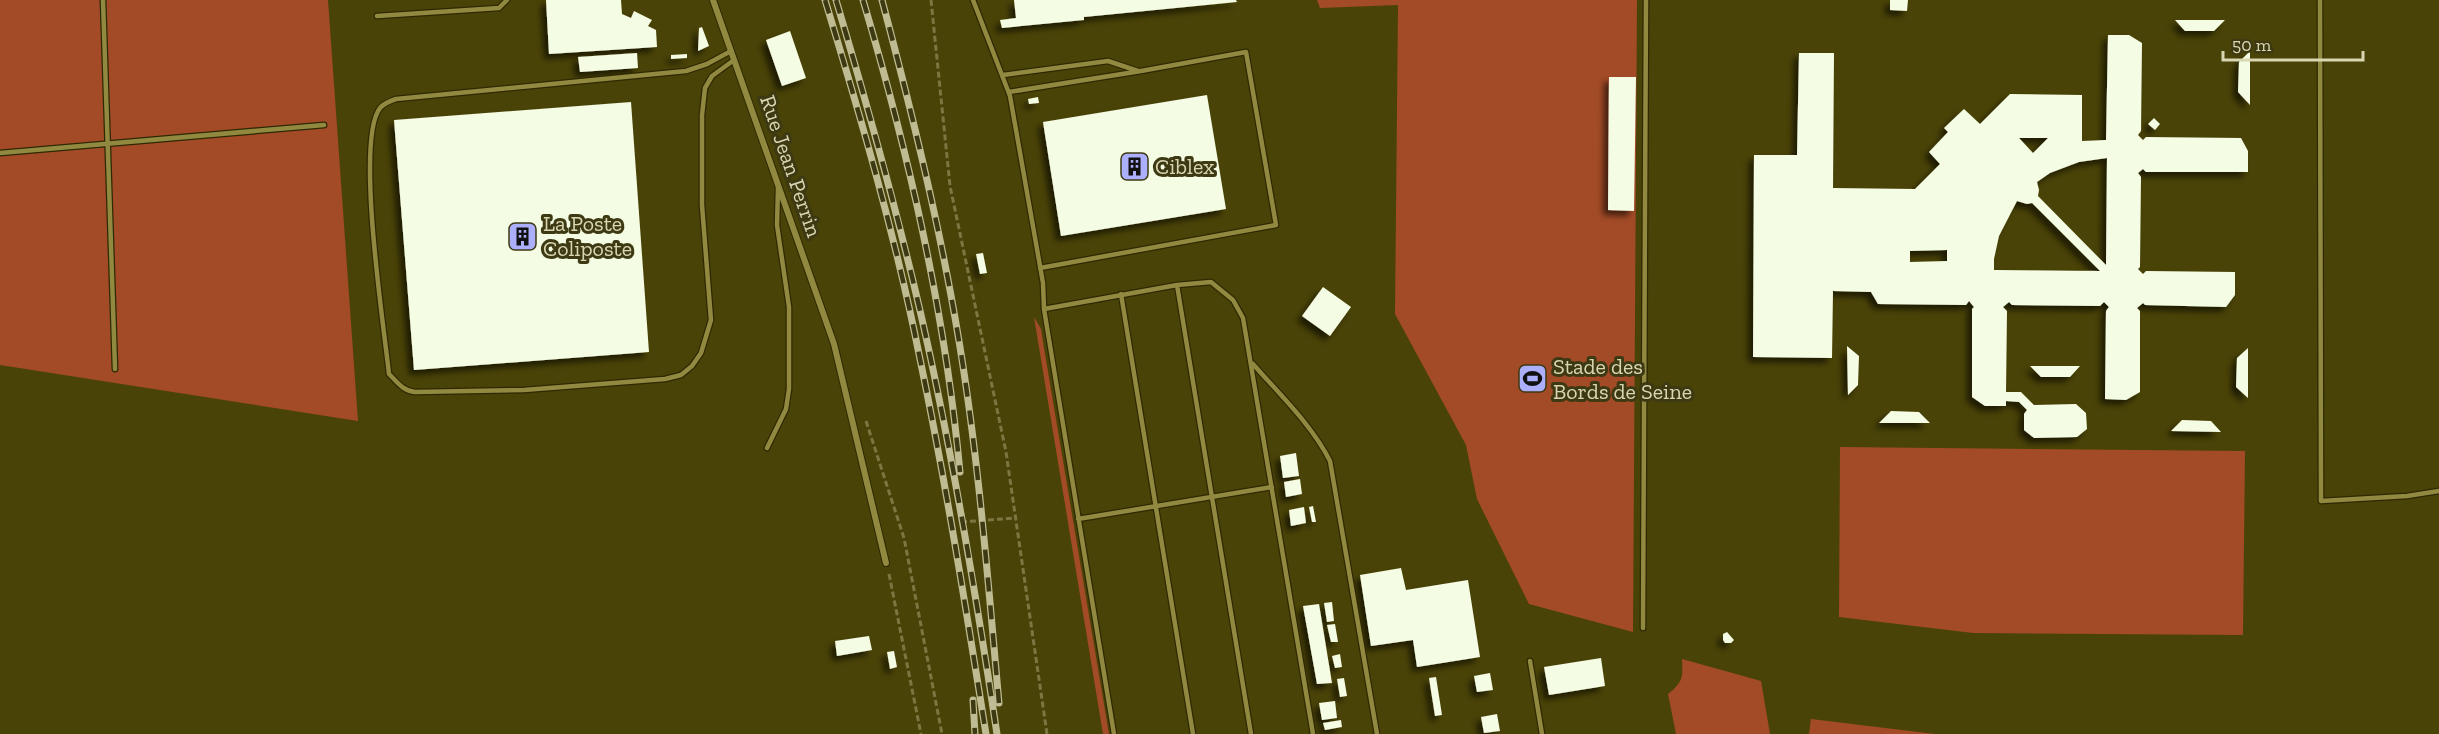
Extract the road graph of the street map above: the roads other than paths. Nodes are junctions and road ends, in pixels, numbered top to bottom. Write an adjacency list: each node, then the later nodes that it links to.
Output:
1 (103, 0): 14 (lane)
2 (507, 0): 7 (lane)
3 (713, 0): 8 (street, Rue Jean Perrin)
4 (973, 0): 11 (lane)
5 (1646, 0): 30 (lane)
6 (2320, 0): 25 (lane)
7 (377, 16)
8 (731, 51): 9 (street, Rue Jean Perrin); 9 (lane)
9 (735, 60): 16 (street, Rue Jean Perrin)
10 (1141, 71): 11 (lane); 12 (lane); 17 (lane)
11 (1003, 75): 12 (lane)
12 (1009, 92): 17 (lane)
13 (324, 125): 14 (lane)
14 (108, 144): 15 (lane); 22 (lane)
15 (0, 153)
16 (778, 184): 23 (lane); 29 (street, Rue Jean Perrin)
17 (1040, 268): 20 (lane)
18 (1177, 285): 19 (lane); 21 (lane); 26 (lane)
19 (1121, 294): 20 (lane); 27 (lane)
20 (1044, 309): 28 (lane)
21 (1251, 362): 24 (lane); 36 (lane)
22 (115, 369)
23 (766, 448)
24 (1272, 487): 26 (lane); 35 (lane)
25 (2439, 491)
26 (1212, 496): 27 (lane); 34 (lane)
27 (1156, 506): 28 (lane); 33 (lane)
28 (1078, 519): 32 (lane)
29 (886, 563)
30 (1642, 628)
31 (1530, 661): 37 (lane)
32 (1114, 734)
33 (1193, 734)
34 (1251, 734)
35 (1313, 734)
36 (1377, 734)
37 (1542, 734)

